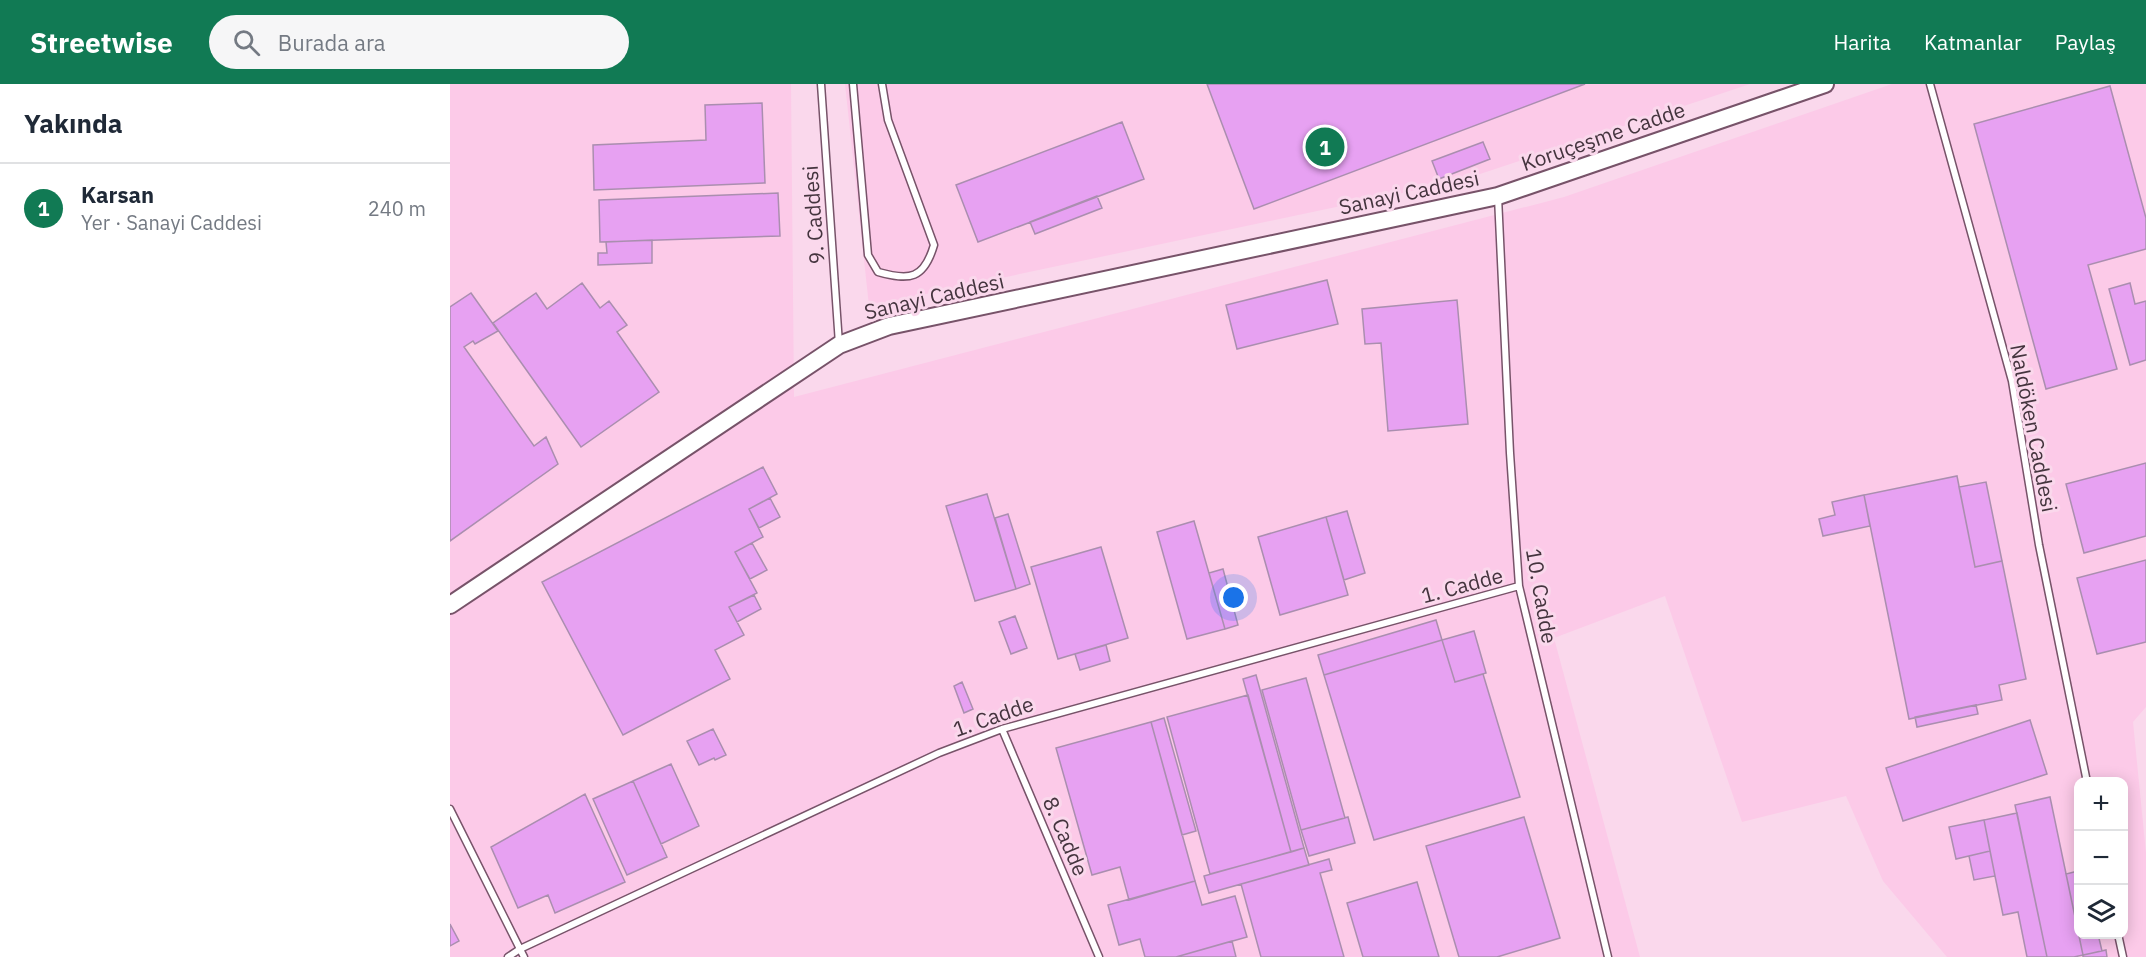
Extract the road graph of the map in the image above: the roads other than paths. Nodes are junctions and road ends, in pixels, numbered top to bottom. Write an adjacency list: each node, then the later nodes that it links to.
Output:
1 (821, 84): 7 (lane, 9. Caddesi)
2 (853, 84): 3 (lane)
3 (882, 84)
4 (1826, 84): 6 (street, Koruçeşme Cadde)
5 (1930, 84): 11 (lane, Naldöken Caddesi)
6 (1498, 196): 7 (street, Sanayi Caddesi); 8 (lane, 10. Cadde)
7 (839, 345): 9 (street, Sanayi Caddesi)
8 (1519, 586): 10 (lane, 1. Cadde); 18 (lane, 10. Cadde)
9 (450, 605)
10 (1002, 729): 14 (lane, 1. Cadde); 17 (lane, 8. Cadde)
11 (2086, 777)
12 (450, 808): 14 (lane)
13 (2119, 939): 19 (lane)
14 (520, 949): 15 (lane, 1. Cadde); 16 (lane)
15 (508, 957)
16 (524, 957)
17 (1099, 957)
18 (1608, 957)
19 (2123, 957)

